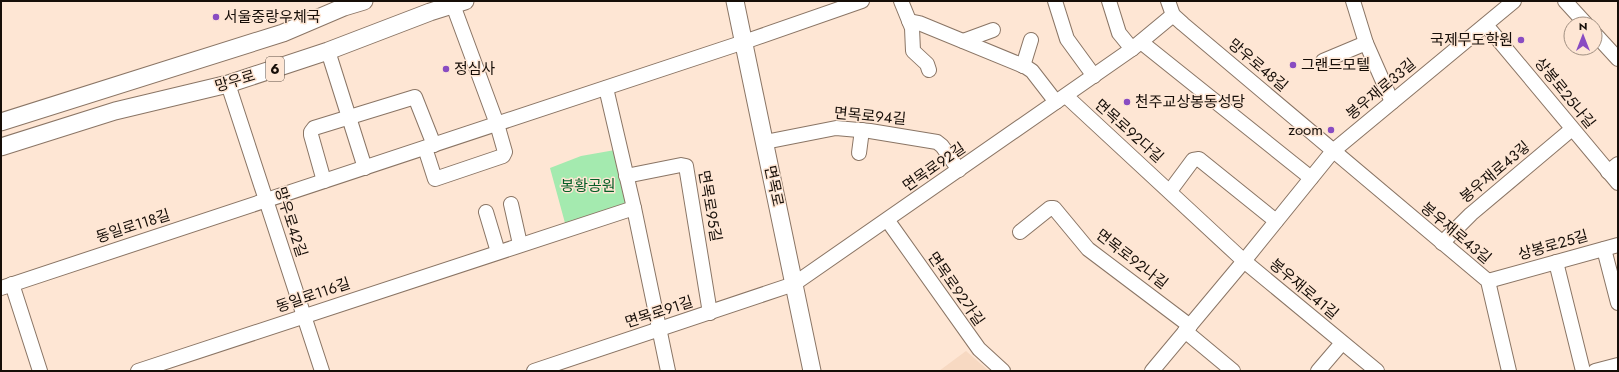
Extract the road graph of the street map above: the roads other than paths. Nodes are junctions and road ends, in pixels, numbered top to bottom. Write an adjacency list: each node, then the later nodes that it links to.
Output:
1 (364, 1): 34 (main road, 6)
2 (735, 1): 19 (main road, 면목로)
3 (862, 1): 19 (street)
4 (901, 1): 14 (street)
5 (1054, 1): 28 (street)
6 (1110, 1): 22 (street)
7 (1168, 1): 12 (street)
8 (1353, 1): 20 (street)
9 (1514, 1): 15 (street, 봉우재로33길)
10 (1565, 1): 13 (street)
11 (459, 3): 23 (main road, 망우로 / 6); 35 (street)
12 (1173, 15): 22 (street, 면목로92길); 41 (street, 망우로48길)
13 (1579, 16)
14 (910, 21): 18 (street, 면목로92다길); 27 (street)
15 (1486, 25): 32 (street, 봉우재로33길); 36 (street, 상봉로25나길)
16 (993, 30): 18 (street)
17 (1032, 40): 26 (street)
18 (963, 41): 26 (street, 면목로92다길)
19 (744, 42): 30 (street); 38 (main road, 면목로)
20 (1366, 43): 25 (street); 32 (street)
21 (1603, 43): 24 (street)
22 (1137, 46): 28 (street, 면목로92길); 47 (street)
23 (328, 51): 29 (main road, 망우로 / 6); 33 (street)
24 (1618, 59)
25 (1323, 61)
26 (1023, 66): 31 (street, 면목로92다길)
27 (929, 70)
28 (1094, 76): 31 (street, 면목로92길)
29 (228, 84): 39 (main road, 망우로 / 6); 51 (street, 망우로42길)
30 (606, 88): 35 (street); 46 (street)
31 (1061, 99): 45 (street, 면목로92길); 50 (street, 면목로92다길)
32 (1392, 102): 41 (street, 봉우재로33길)
33 (349, 116): 40 (street); 43 (street); 48 (street)
34 (1, 122)
35 (497, 124): 40 (street); 40 (street)
36 (1572, 129): 44 (street, 상봉로25나길); 58 (street, 봉우재로43깋)
37 (862, 130): 38 (street, 면목로94길); 42 (street); 45 (street, 면목로94길)
38 (765, 142): 66 (main road, 면목로)
39 (1, 147)
40 (429, 147): 43 (street)
41 (1333, 150): 47 (street, 봉우재로33길); 58 (street, 봉우재로43길)
42 (860, 153)
43 (365, 168): 48 (street)
44 (1613, 168): 49 (street, 상봉로25나길)
45 (959, 170): 55 (street, 면목로92길)
46 (626, 176): 53 (street); 69 (street, 면목로95길)
47 (1310, 178): 56 (street, 봉우재로33길)
48 (324, 181): 51 (street)
49 (1618, 183)
50 (1170, 191): 56 (street); 63 (street, 면목로92다길)
51 (266, 201): 67 (street, 동일로118길); 70 (street, 망우로42길)
52 (511, 204): 59 (street)
53 (634, 208): 59 (street, 동일로116길); 71 (street)
54 (486, 212): 62 (street)
55 (888, 221): 66 (street, 면목로92길); 81 (street, 면목로92가길)
56 (1276, 221): 63 (street, 봉우재로33길)
57 (1020, 232): 72 (street, 면목로92나길)
58 (1442, 242): 65 (street, 봉우재로43길)
59 (520, 244): 62 (street, 동일로116길)
60 (1618, 244): 61 (street, 상봉로25길)
61 (1604, 249): 64 (street, 상봉로25길); 68 (street, 상봉로25길)
62 (498, 252): 70 (street, 동일로116길)
63 (1244, 261): 72 (street, 봉우재로33길); 73 (street, 봉우재로41길)
64 (1556, 262): 65 (street, 상봉로25길); 87 (street)
65 (1488, 281): 86 (street, 봉우재로43길)
66 (794, 284): 69 (street, 면목로91길); 80 (main road, 면목로)
67 (6, 286): 75 (street, 동일로118길)
68 (1618, 303)
69 (710, 312): 71 (street, 면목로91길)
70 (304, 316): 76 (street, 동일로116길); 77 (street, 망우로42길)
71 (660, 329): 78 (street, 면목로91길); 79 (street)
72 (1188, 329): 82 (street, 봉우재로33길); 83 (street)
73 (1342, 343): 84 (street); 85 (street, 봉우재로41길)
74 (1618, 365): 88 (street)
75 (40, 371)
76 (138, 371)
77 (322, 371)
78 (534, 371)
79 (668, 371)
80 (812, 371)
81 (1003, 371)
82 (1152, 371)
83 (1233, 371)
84 (1318, 371)
85 (1377, 371)
86 (1509, 371)
87 (1583, 371)
88 (1595, 371)

